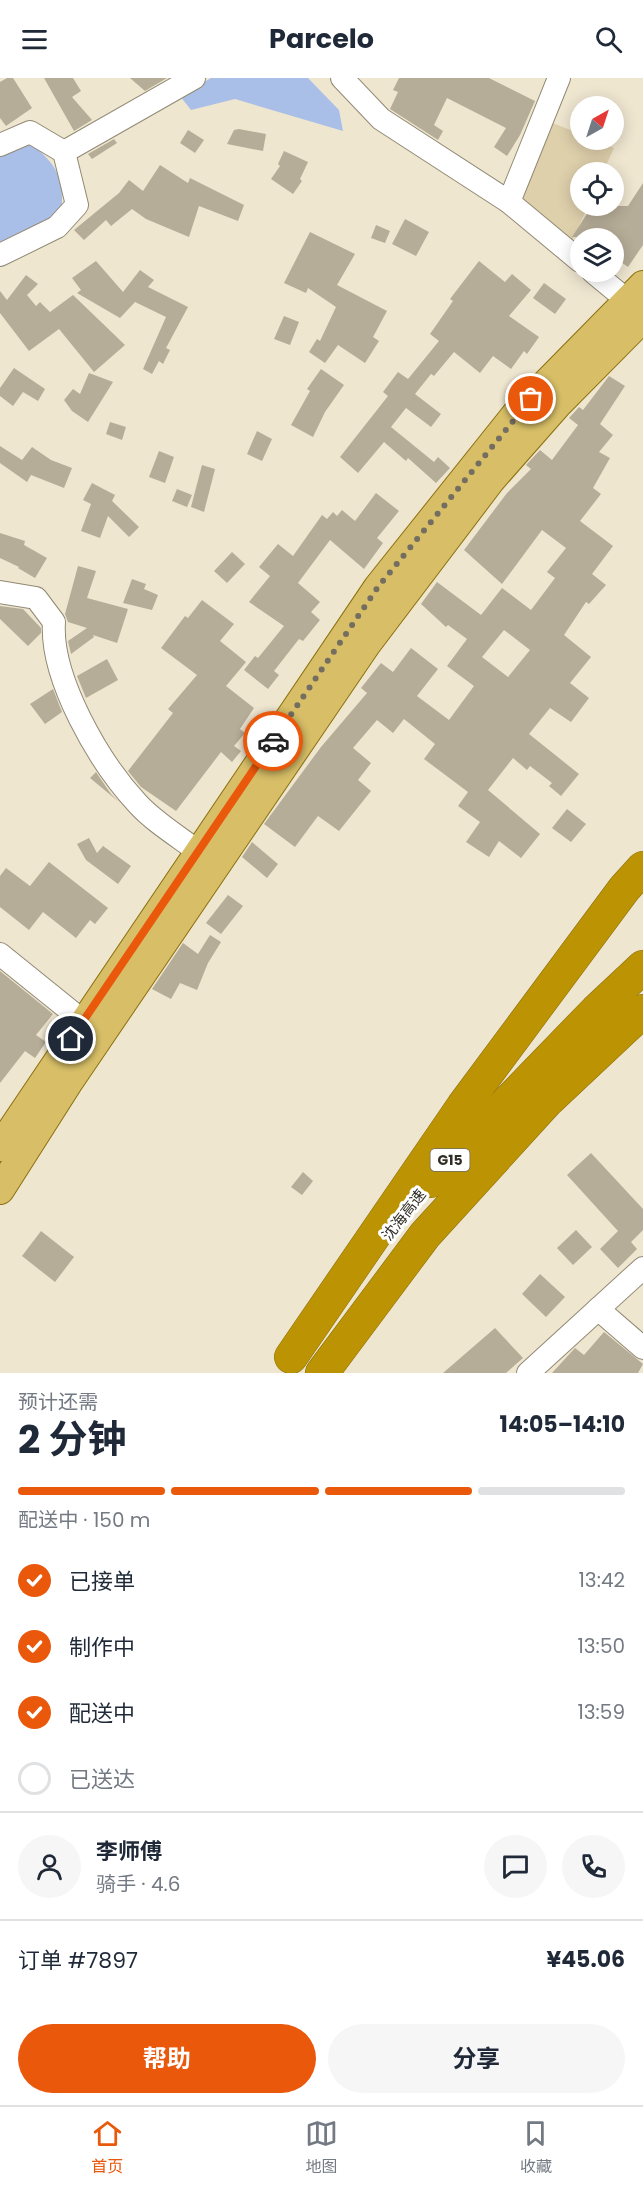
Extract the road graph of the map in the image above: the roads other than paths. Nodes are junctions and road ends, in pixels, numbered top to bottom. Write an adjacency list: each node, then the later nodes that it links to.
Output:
1 (194, 78): 5 (street)
2 (342, 78): 6 (street)
3 (559, 78): 6 (street)
4 (0, 145): 5 (street)
5 (64, 152): 8 (street)
6 (509, 202): 7 (street)
7 (570, 253)
8 (0, 255)
9 (609, 282): 10 (street)
10 (638, 301): 12 (main road); 19 (main road)
11 (0, 592): 12 (street)
12 (199, 852): 17 (main road)
13 (643, 868): 23 (highway)
14 (0, 954): 17 (street)
15 (643, 967): 23 (highway, 沈海高速 / G15)
16 (643, 1011): 24 (highway, 沈海高速 / G15)
17 (83, 1021): 18 (main road)
18 (0, 1147)
19 (0, 1190)
20 (643, 1268): 21 (street)
21 (598, 1309): 22 (street); 25 (street)
22 (643, 1348)
23 (285, 1365)
24 (322, 1373)
25 (528, 1373)

